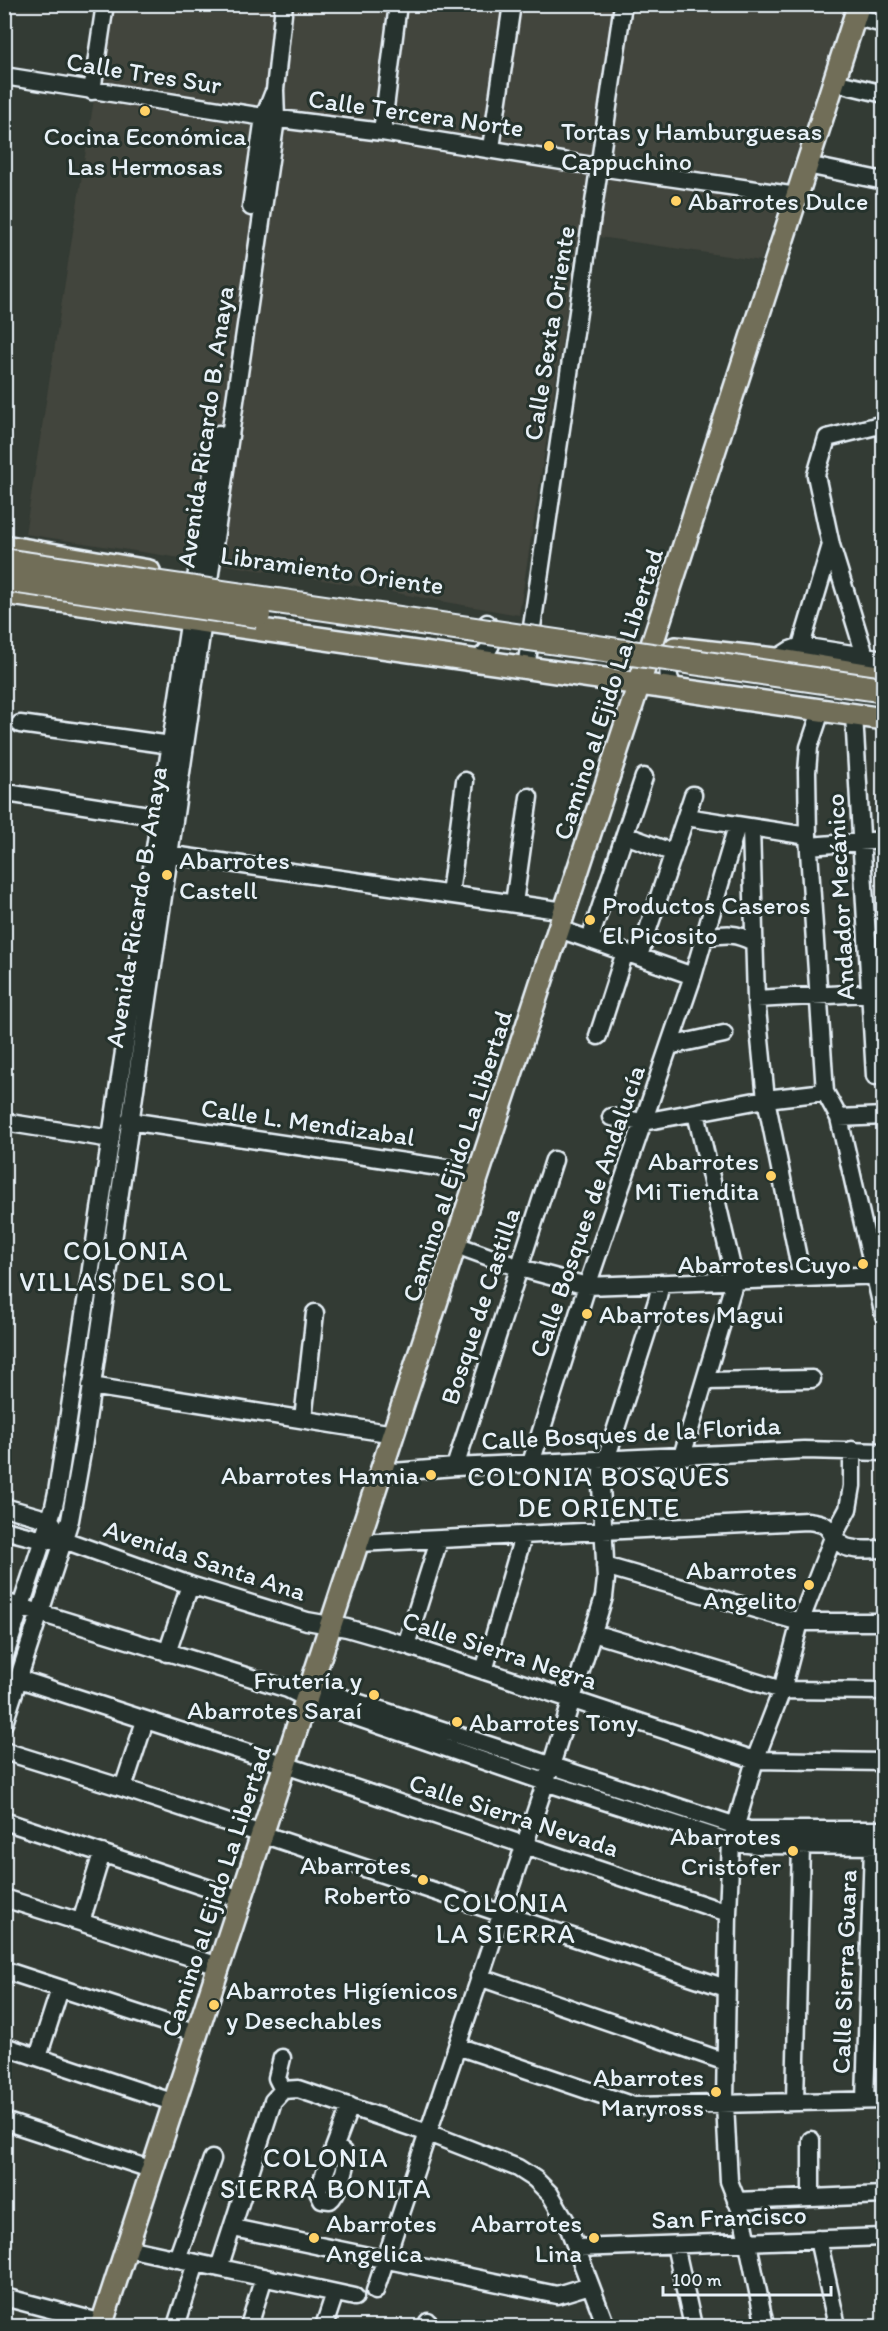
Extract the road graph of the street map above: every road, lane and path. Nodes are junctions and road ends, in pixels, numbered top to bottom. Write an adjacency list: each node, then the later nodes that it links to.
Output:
1 (105, 4): 10 (street)
2 (285, 4): 12 (street, Avenida Ricardo B. Anaya)
3 (398, 4): 13 (street)
4 (512, 4): 14 (street)
5 (623, 4): 16 (street, Calle Sexta Oriente)
6 (857, 11): 7 (street); 9 (main road, Camino al Ejido La Libertad)
7 (884, 24)
8 (4, 76): 10 (street, Calle Tres Sur)
9 (834, 82): 11 (street); 15 (main road, Camino al Ejido La Libertad)
10 (92, 91): 12 (street, Calle Tres Sur)
11 (884, 94)
12 (270, 118): 13 (street, Calle Tercera Norte); 25 (street, Avenida Ricardo B. Anaya)
13 (382, 132): 14 (street, Calle Tercera Norte)
14 (491, 148): 16 (street, Calle Tercera Norte)
15 (807, 165): 17 (street); 18 (main road, Camino al Ejido La Libertad)
16 (599, 167): 18 (street, Calle Tercera Norte); 31 (street, Calle Sexta Oriente)
17 (884, 181)
18 (797, 196): 37 (main road, Camino al Ejido La Libertad)
19 (884, 424): 20 (street)
20 (831, 545): 33 (street); 39 (street)
21 (4, 546): 23 (main road, Libramiento Oriente)
22 (4, 561): 37 (highway, Libramiento Oriente, bridge)
23 (130, 568): 25 (main road, Libramiento Oriente); 28 (main road)
24 (4, 579): 37 (highway, bridge)
25 (202, 580): 26 (main road, Libramiento Oriente); 29 (street, Avenida Ricardo B. Anaya)
26 (275, 591): 30 (main road, Libramiento Oriente); 32 (main road)
27 (4, 593): 28 (main road)
28 (122, 610): 29 (main road)
29 (197, 620): 32 (main road); 46 (street, Avenida Ricardo B. Anaya); 59 (street, Avenida Ricardo B. Anaya)
30 (486, 622): 31 (main road, Libramiento Oriente); 36 (street)
31 (531, 627): 37 (main road, Libramiento Oriente); 38 (street, Calle Sexta Oriente)
32 (269, 631): 36 (main road)
33 (801, 646): 35 (street); 39 (street)
34 (680, 649): 35 (main road); 37 (main road); 40 (street)
35 (776, 659): 39 (main road)
36 (474, 661): 38 (main road)
37 (646, 663): 38 (main road); 39 (highway, bridge); 40 (main road); 41 (highway); 63 (main road, Camino al Ejido La Libertad)
38 (526, 668)
39 (877, 672)
40 (675, 689): 42 (main road)
41 (884, 706)
42 (821, 711): 43 (main road); 57 (street)
43 (854, 715): 44 (main road); 58 (street, Andador Mecánico)
44 (884, 719)
45 (20, 724): 46 (street)
46 (171, 745): 52 (street, Avenida Ricardo B. Anaya)
47 (644, 777): 55 (street)
48 (465, 781): 61 (street)
49 (13, 794): 52 (street)
50 (693, 795): 53 (street)
51 (529, 797): 62 (street)
52 (161, 817): 59 (street, Avenida Ricardo B. Anaya)
53 (686, 817): 54 (street); 60 (street)
54 (744, 827): 57 (street); 64 (street, Calle Bosques de Andalucía); 66 (street)
55 (625, 835): 60 (street); 65 (street)
56 (884, 840): 58 (street)
57 (808, 841): 58 (street); 71 (street)
58 (863, 841): 70 (street, Andador Mecánico)
59 (163, 853): 61 (street); 69 (street, Avenida Ricardo B. Anaya)
60 (674, 853): 67 (street)
61 (450, 894): 62 (street)
62 (514, 903): 63 (street)
63 (562, 920): 65 (street); 88 (main road, Camino al Ejido La Libertad)
64 (705, 937): 66 (street); 68 (street, Calle Bosques de Andalucía)
65 (590, 939): 67 (street)
66 (753, 942): 72 (street)
67 (632, 954): 68 (street); 74 (street)
68 (693, 976): 75 (street, Calle Bosques de Andalucía)
69 (143, 981): 83 (street, Avenida Ricardo B. Anaya); 86 (street, Avenida Ricardo B. Anaya)
70 (877, 992): 71 (street); 76 (street, Andador Mecánico)
71 (819, 996): 72 (street); 77 (street)
72 (756, 999): 78 (street)
73 (724, 1034): 75 (street)
74 (598, 1036)
75 (669, 1046): 85 (street, Calle Bosques de Andalucía)
76 (875, 1076)
77 (825, 1092): 78 (street); 82 (street)
78 (766, 1099): 79 (street); 92 (street)
79 (696, 1113): 85 (street); 93 (street)
80 (884, 1116): 82 (street)
81 (611, 1117): 85 (street)
82 (839, 1118): 91 (street)
83 (129, 1121): 88 (street, Calle L. Mendizabal); 100 (street, Avenida Ricardo B. Anaya)
84 (4, 1122): 86 (street)
85 (643, 1122): 95 (street, Calle Bosques de Andalucía)
86 (111, 1139): 111 (street, Avenida Ricardo B. Anaya)
87 (554, 1160): 90 (street, Bosque de Castilla)
88 (479, 1173): 89 (main road, Camino al Ejido La Libertad)
89 (456, 1245): 90 (street); 102 (main road, Camino al Ejido La Libertad)
90 (519, 1268): 95 (street); 108 (street, Bosque de Castilla)
91 (880, 1275): 92 (street); 97 (street)
92 (802, 1278): 93 (street)
93 (735, 1280): 94 (street); 99 (street)
94 (661, 1283): 95 (street); 106 (street)
95 (587, 1286): 107 (street, Calle Bosques de Andalucía)
96 (315, 1313): 101 (street)
97 (884, 1316)
98 (812, 1379): 99 (street)
99 (706, 1381): 105 (street)
100 (91, 1386): 101 (street); 117 (street, Avenida Ricardo B. Anaya)
101 (303, 1419): 102 (street)
102 (394, 1434): 109 (main road, Camino al Ejido La Libertad)
103 (852, 1450): 104 (street, Calle Bosques de la Florida); 105 (street, Calle Bosques de la Florida); 114 (street)
104 (884, 1452)
105 (682, 1456): 106 (street, Calle Bosques de la Florida)
106 (605, 1460): 107 (street, Calle Bosques de la Florida); 113 (street)
107 (531, 1463): 108 (street, Calle Bosques de la Florida)
108 (455, 1467): 109 (street, Calle Bosques de la Florida)
109 (381, 1473): 119 (main road, Camino al Ejido La Libertad)
110 (4, 1507): 111 (street)
111 (50, 1520): 116 (street, Avenida Ricardo B. Anaya); 117 (street, Avenida Santa Ana)
112 (4, 1530): 116 (street, Avenida Santa Ana)
113 (603, 1533): 114 (street); 115 (street); 121 (street)
114 (834, 1535): 120 (street); 126 (street)
115 (523, 1536): 118 (street); 133 (street)
116 (43, 1540): 117 (street, Avenida Santa Ana); 124 (street, Avenida Ricardo B. Anaya)
117 (64, 1540): 122 (street, Avenida Santa Ana); 125 (street, Avenida Ricardo B. Anaya)
118 (440, 1540): 119 (street); 130 (street)
119 (358, 1543): 128 (main road, Camino al Ejido La Libertad)
120 (884, 1549)
121 (605, 1566): 126 (street); 129 (street)
122 (190, 1585): 128 (street, Avenida Santa Ana); 131 (street)
123 (4, 1602): 124 (street)
124 (21, 1607): 125 (street); 132 (street, Avenida Ricardo B. Anaya)
125 (40, 1613): 131 (street); 134 (street, Avenida Ricardo B. Anaya)
126 (800, 1622): 127 (street); 135 (street)
127 (884, 1622)
128 (331, 1625): 130 (street, Calle Sierra Negra); 137 (main road, Camino al Ejido La Libertad)
129 (593, 1633): 135 (street); 138 (street)
130 (406, 1645): 133 (street, Calle Sierra Negra)
131 (167, 1653): 137 (street)
132 (4, 1658)
133 (484, 1671): 138 (street, Calle Sierra Negra)
134 (19, 1680): 139 (street, Calle Sierra Nevada); 140 (street, Avenida Ricardo B. Anaya)
135 (782, 1690): 136 (street); 142 (street)
136 (884, 1691)
137 (309, 1693): 144 (main road, Camino al Ejido La Libertad); 145 (street)
138 (572, 1700): 142 (street, Calle Sierra Negra); 145 (street)
139 (145, 1721): 144 (street, Calle Sierra Nevada); 146 (street)
140 (4, 1724)
141 (4, 1751): 146 (street)
142 (755, 1760): 143 (street, Calle Sierra Negra); 149 (street)
143 (884, 1762)
144 (285, 1765): 150 (main road, Camino al Ejido La Libertad); 151 (street, Calle Sierra Nevada)
145 (548, 1774): 149 (street); 151 (street)
146 (123, 1788): 150 (street)
147 (4, 1821): 154 (street)
148 (884, 1830): 149 (street)
149 (733, 1834): 152 (street); 158 (street)
150 (262, 1835): 156 (main road, Camino al Ejido La Libertad); 157 (street)
151 (524, 1845): 157 (street); 158 (street, Calle Sierra Nevada)
152 (801, 1845): 153 (street); 174 (street)
153 (878, 1846): 172 (street, Calle Sierra Guara)
154 (102, 1853): 156 (street); 159 (street)
155 (4, 1898): 159 (street)
156 (241, 1899): 160 (main road, Camino al Ejido La Libertad)
157 (500, 1912): 162 (street); 163 (street)
158 (728, 1913): 163 (street)
159 (81, 1922): 160 (street)
160 (219, 1966): 165 (main road, Camino al Ejido La Libertad)
161 (4, 1970): 164 (street)
162 (479, 1977): 167 (street); 170 (street)
163 (726, 1988): 170 (street)
164 (60, 1989): 165 (street); 168 (street)
165 (197, 2033): 175 (main road, Camino al Ejido La Libertad)
166 (4, 2046): 168 (street)
167 (457, 2046): 176 (street); 179 (street)
168 (38, 2057): 175 (street)
169 (282, 2058): 171 (street)
170 (726, 2062): 176 (street)
171 (283, 2090): 177 (street); 187 (street)
172 (865, 2100): 173 (street); 174 (street)
173 (884, 2100)
174 (795, 2102): 176 (street)
175 (175, 2103): 183 (main road, Camino al Ejido La Libertad)
176 (725, 2103): 186 (street)
177 (350, 2106): 179 (street); 181 (street)
178 (4, 2121): 183 (street)
179 (428, 2133): 193 (street); 195 (street)
180 (811, 2140): 185 (street)
181 (335, 2147)
182 (212, 2159): 194 (street)
183 (153, 2170): 192 (main road, Camino al Ejido La Libertad)
184 (884, 2195): 185 (street)
185 (811, 2198): 186 (street)
186 (736, 2201): 190 (street)
187 (233, 2228): 195 (street); 197 (street)
188 (884, 2237): 189 (street, San Francisco)
189 (818, 2239): 190 (street, San Francisco); 212 (street)
190 (747, 2242): 191 (street, San Francisco); 211 (street)
191 (675, 2245): 193 (street, San Francisco); 210 (street)
192 (127, 2248): 194 (street); 205 (main road, Camino al Ejido La Libertad)
193 (576, 2248): 199 (street)
194 (177, 2259): 196 (street)
195 (386, 2259): 199 (street); 200 (street)
196 (196, 2263): 197 (street); 206 (street)
197 (219, 2268): 198 (street)
198 (264, 2277): 201 (street); 207 (street)
199 (590, 2285): 209 (street)
200 (375, 2291)
201 (335, 2293): 202 (street); 208 (street)
202 (355, 2297)
203 (4, 2298): 204 (street)
204 (54, 2319): 205 (street)
205 (102, 2325)
206 (176, 2326)
207 (249, 2326)
208 (324, 2326)
209 (606, 2326)
210 (693, 2326)
211 (765, 2326)
212 (837, 2326)

